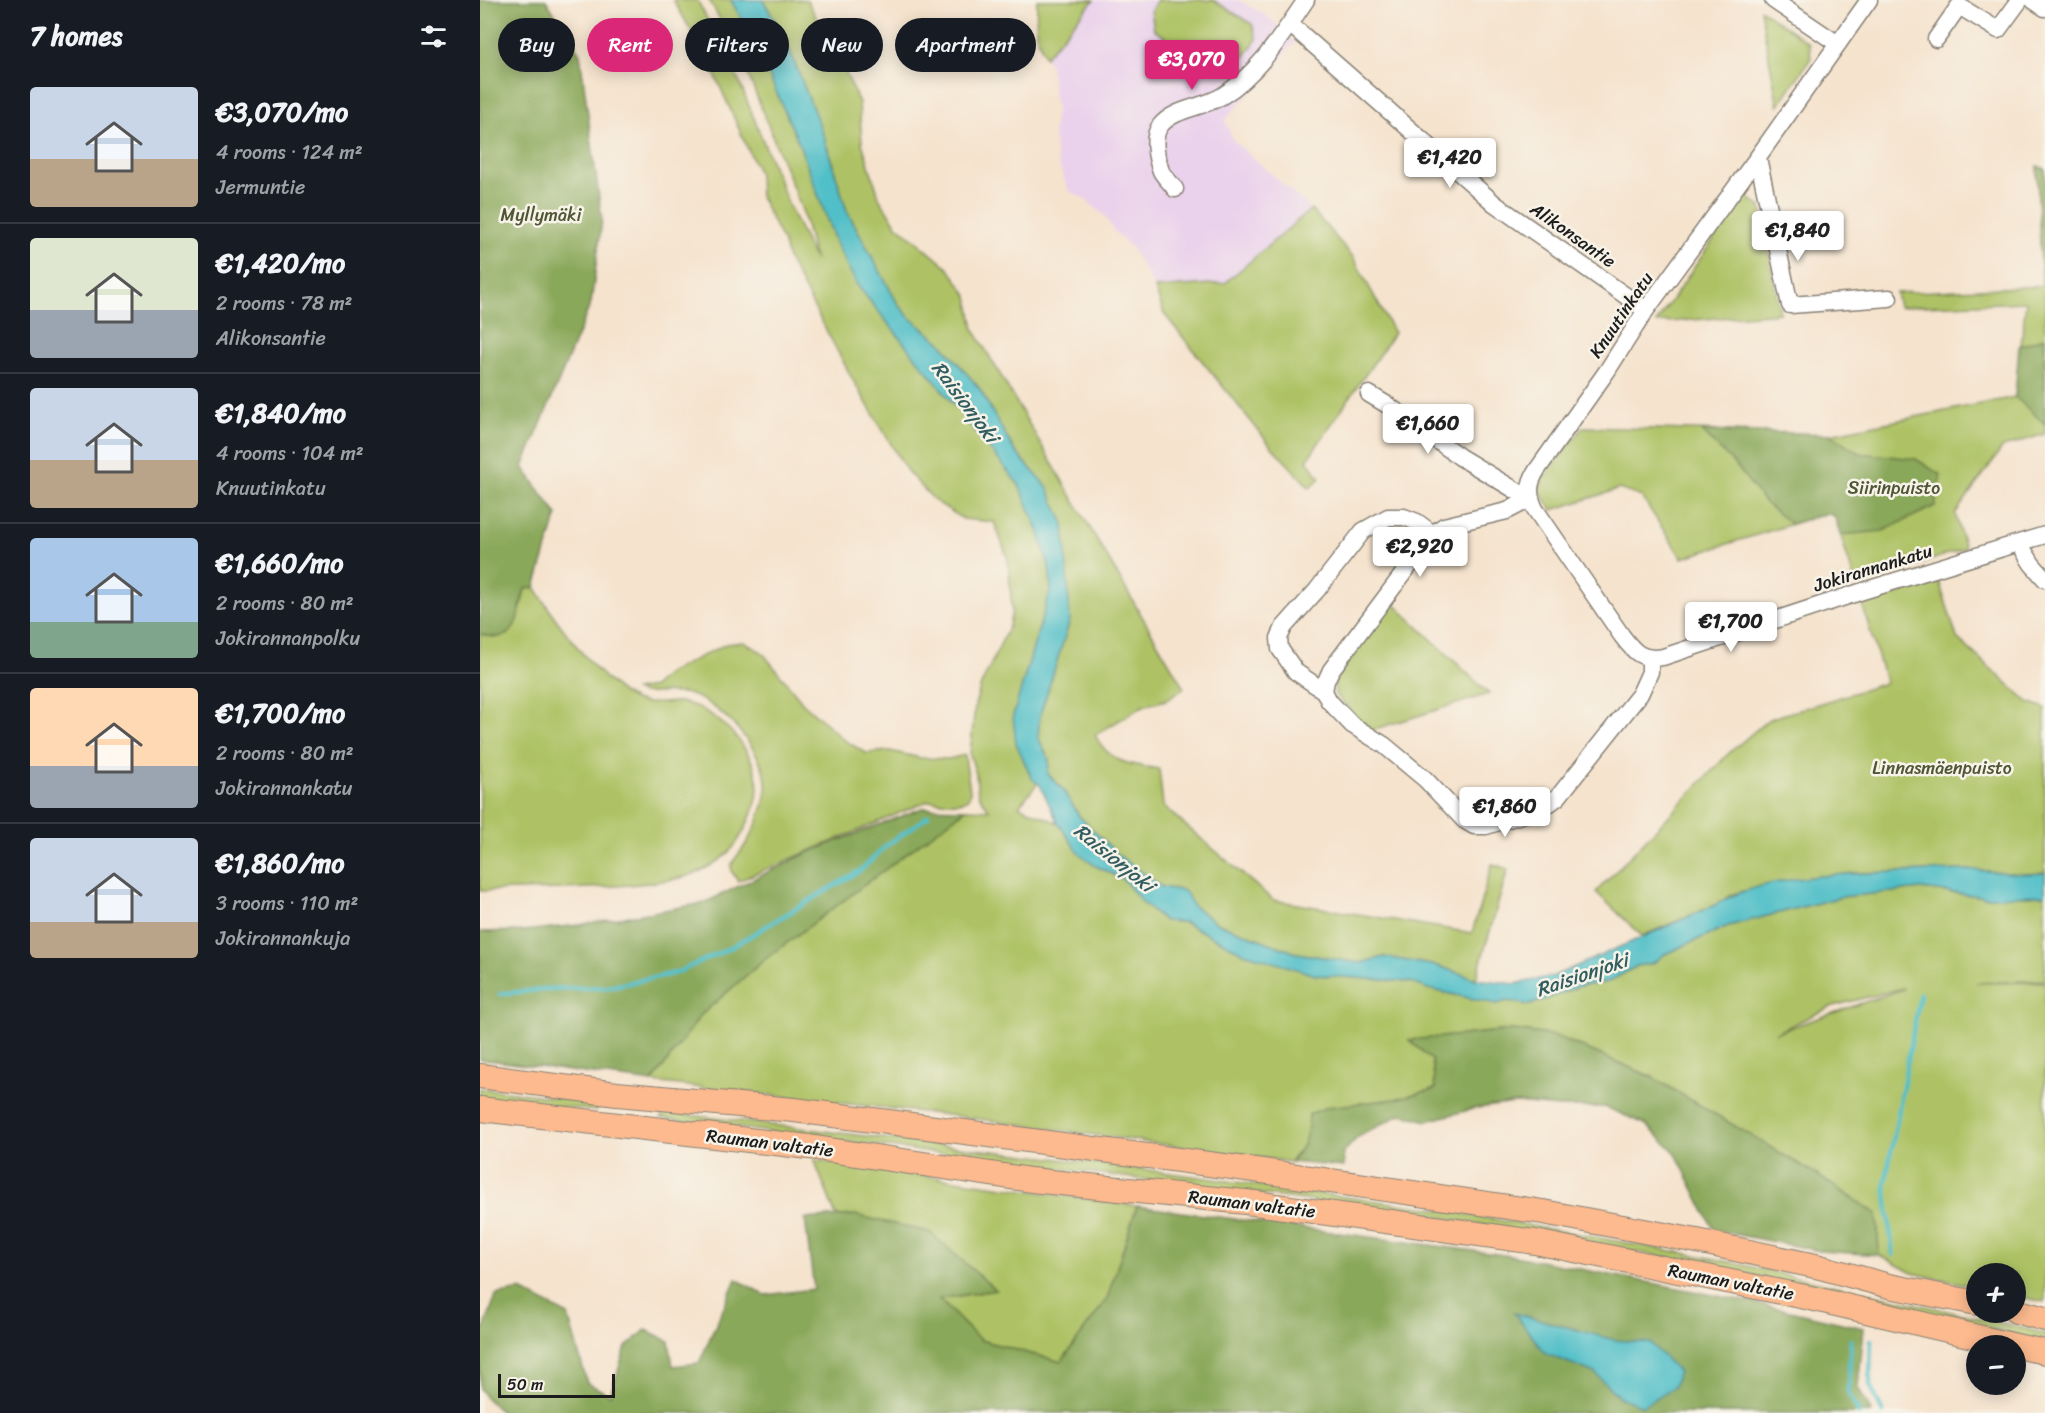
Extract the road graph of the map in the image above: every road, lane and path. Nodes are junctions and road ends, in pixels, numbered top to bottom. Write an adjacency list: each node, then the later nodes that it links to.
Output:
1 (1306, 0): 5 (street)
2 (1773, 0): 7 (street)
3 (1869, 0): 7 (street, Knuutinkatu)
4 (2020, 0): 6 (street)
5 (1290, 24): 9 (street); 11 (street, Alikonsantie)
6 (1935, 39)
7 (1838, 44): 8 (street, Knuutinkatu)
8 (1758, 158): 10 (street); 11 (street, Knuutinkatu)
9 (1175, 189)
10 (1889, 298)
11 (1646, 310): 13 (street, Knuutinkatu)
12 (1369, 394): 13 (street)
13 (1530, 499): 14 (street); 18 (street)
14 (1432, 534): 19 (street); 19 (street)
15 (2045, 535): 16 (street, Jokirannankatu)
16 (2019, 543): 17 (street); 18 (street, Jokirannankatu)
17 (2045, 579)
18 (1650, 660): 19 (street)
19 (1324, 692)
20 (480, 1077): 21 (highway, Rauman valtatie)
21 (617, 1094): 23 (street); 24 (highway, Rauman valtatie)
22 (480, 1109): 23 (highway, Rauman valtatie)
23 (612, 1124): 27 (highway, Rauman valtatie)
24 (1966, 1301)
25 (2026, 1313): 26 (highway)
26 (2045, 1318)
27 (1969, 1335)
28 (2026, 1348): 29 (highway, Rauman valtatie)
29 (2045, 1352)

